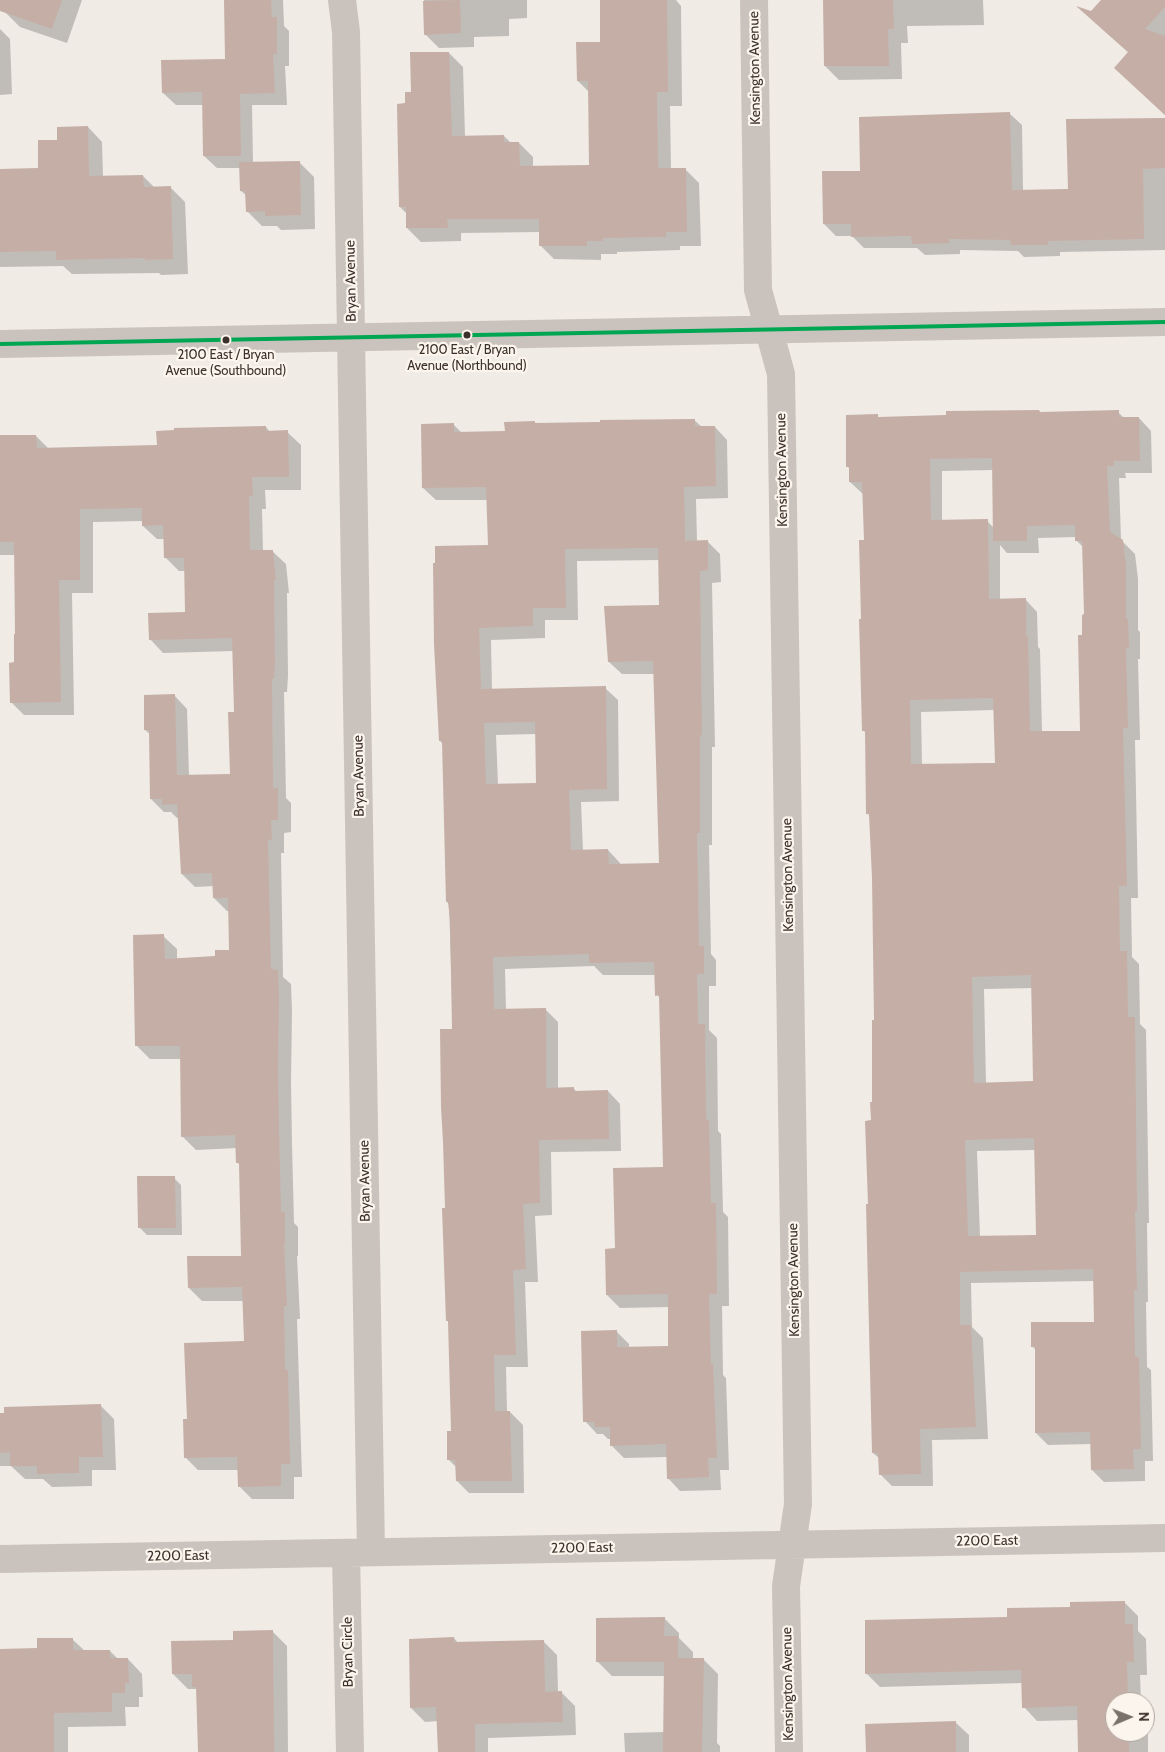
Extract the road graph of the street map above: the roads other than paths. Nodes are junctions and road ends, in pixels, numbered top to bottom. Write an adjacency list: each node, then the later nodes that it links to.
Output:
1 (342, 0): 5 (street, Bryan Avenue)
2 (754, 0): 4 (street, Kensington Avenue)
3 (1165, 322): 4 (street)
4 (768, 330): 5 (street); 8 (street, Kensington Avenue)
5 (352, 338): 6 (street); 9 (street, Bryan Avenue)
6 (0, 344)
7 (1165, 1538): 8 (street, 2200 East)
8 (792, 1544): 9 (street, 2200 East); 12 (street, Kensington Avenue)
9 (359, 1552): 10 (street, 2200 East); 11 (street, Bryan Circle)
10 (0, 1559)
11 (350, 1752)
12 (788, 1752)

